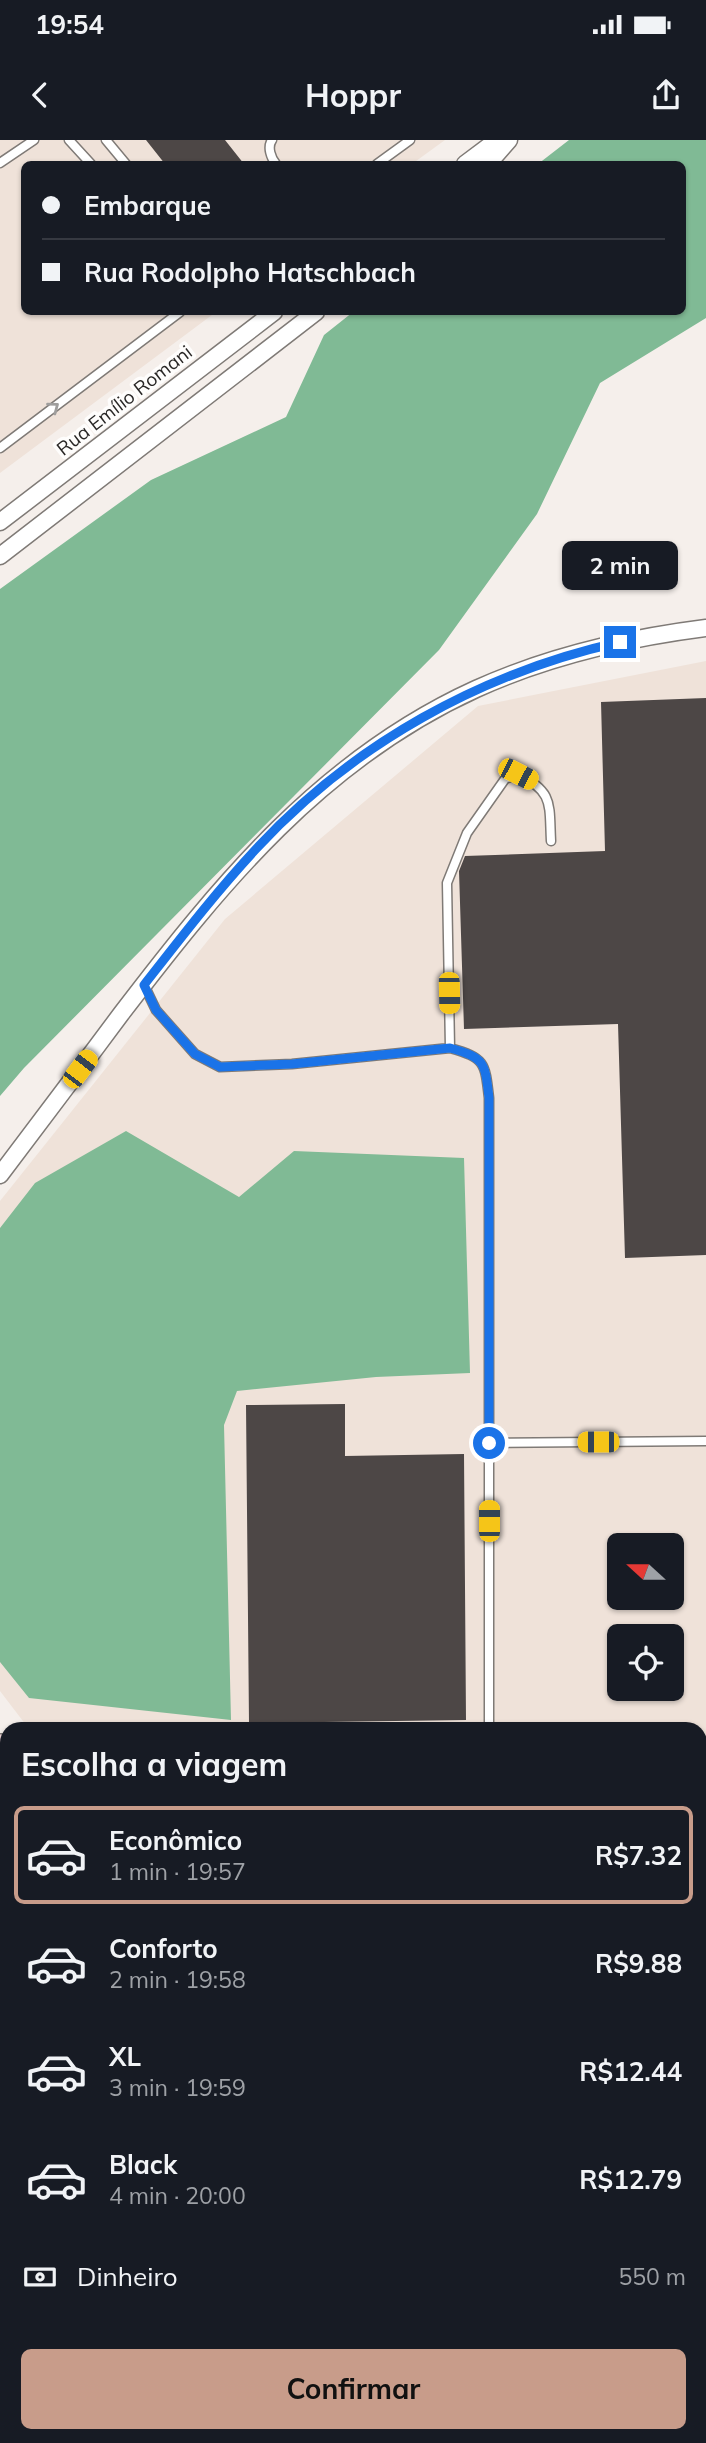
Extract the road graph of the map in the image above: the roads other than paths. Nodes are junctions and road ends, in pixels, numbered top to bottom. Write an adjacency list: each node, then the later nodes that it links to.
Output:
1 (34, 140): 14 (lane)
2 (69, 140): 8 (lane)
3 (106, 140): 9 (lane)
4 (272, 140): 10 (lane)
5 (410, 140): 11 (lane)
6 (497, 140): 12 (street)
7 (509, 140): 13 (street)
8 (88, 161)
9 (124, 161)
10 (274, 161)
11 (381, 161)
12 (469, 161)
13 (491, 161)
14 (0, 163)
15 (176, 315): 18 (lane, one-way to 15)
16 (270, 315): 19 (street, Rua Emílio Romani)
17 (312, 315): 20 (street)
18 (0, 449)
19 (0, 522)
20 (0, 556)
21 (706, 628): 23 (street)
22 (551, 841): 24 (lane)
23 (144, 985): 24 (lane); 25 (street)
24 (450, 1048): 27 (lane)
25 (0, 1175)
26 (706, 1441): 27 (lane)
27 (489, 1443): 28 (lane)
28 (489, 1722)

